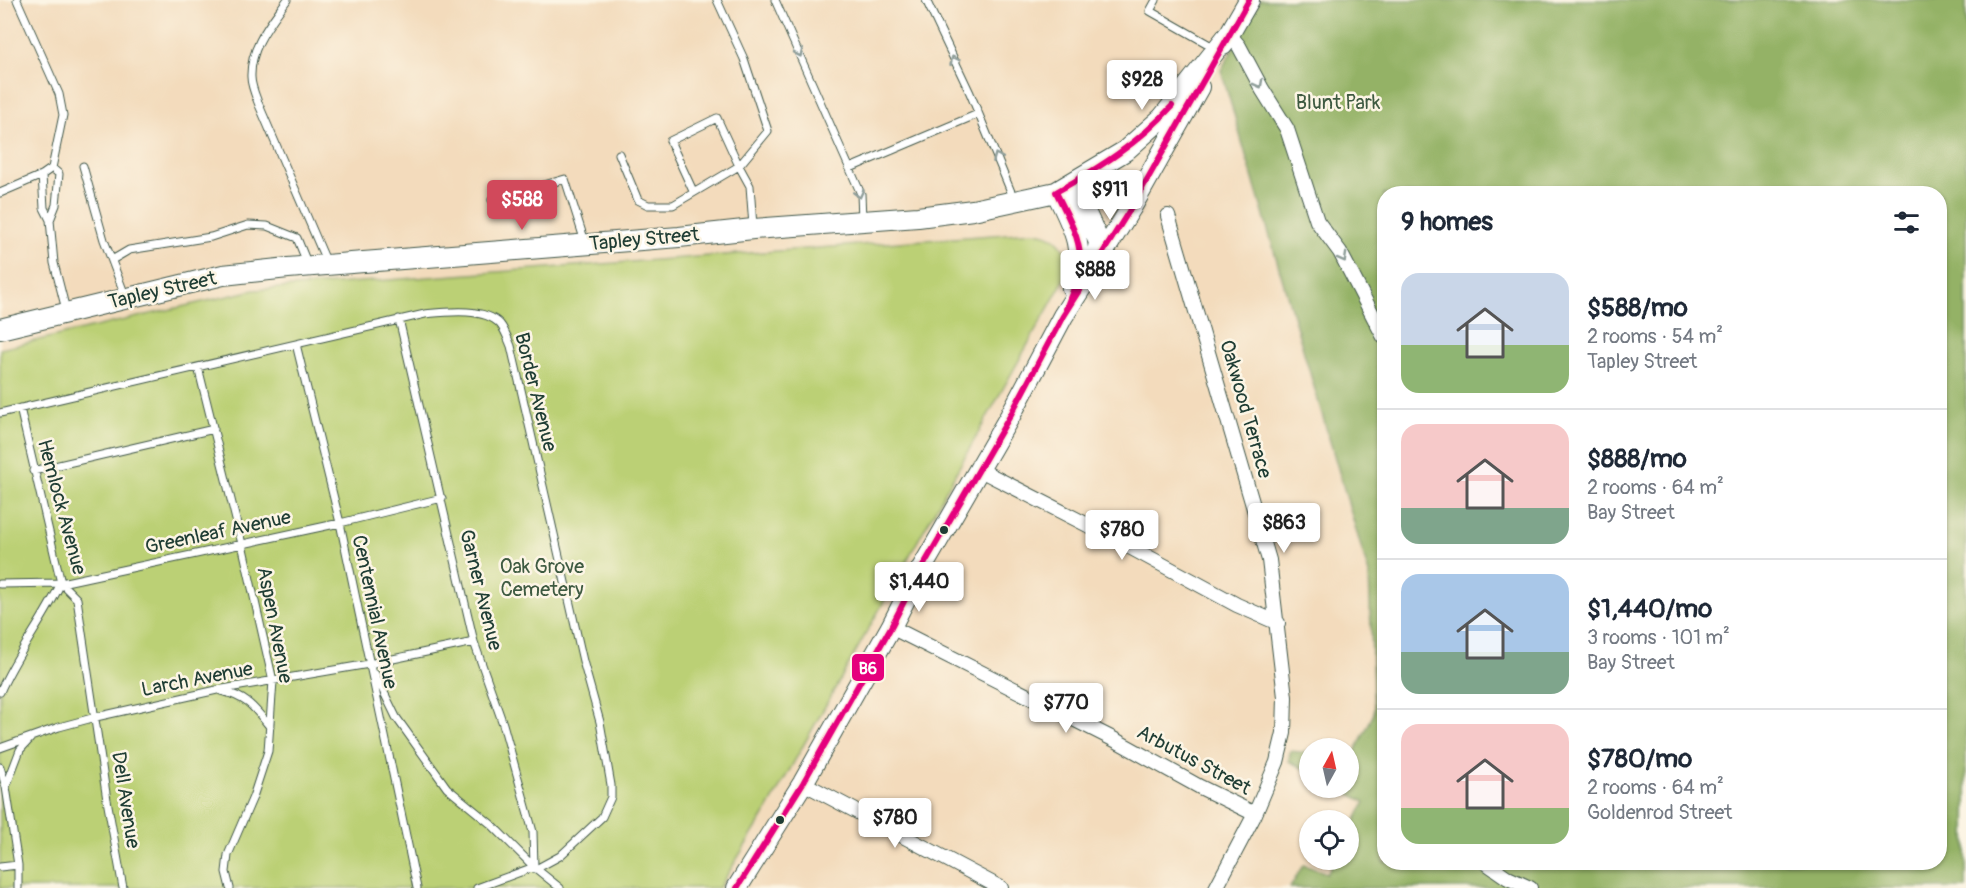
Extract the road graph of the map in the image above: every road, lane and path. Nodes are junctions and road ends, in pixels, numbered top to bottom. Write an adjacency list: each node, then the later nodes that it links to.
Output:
1 (17, 0): 13 (lane)
2 (287, 0): 27 (lane)
3 (717, 0): 12 (lane)
4 (775, 0): 14 (lane, one-way to 14)
5 (926, 0): 9 (lane, one-way to 5)
6 (1156, 0): 8 (lane)
7 (1249, 0): 8 (main road)
8 (1223, 41): 16 (main road, Tapley Street); 28 (main road); 34 (street, one-way to 34)
9 (978, 114): 14 (lane); 20 (lane, one-way to 9)
10 (620, 154): 17 (lane)
11 (83, 166): 26 (lane)
12 (739, 166): 17 (lane); 17 (lane); 24 (lane)
13 (52, 168): 15 (lane); 22 (lane)
14 (850, 168): 23 (lane, one-way to 23)
15 (42, 175): 18 (lane); 22 (lane)
16 (1064, 187): 20 (main road, Tapley Street); 28 (main road); 32 (main road)
17 (693, 191)
18 (0, 193)
19 (492, 200): 25 (lane)
20 (1015, 201): 23 (main road, Tapley Street)
21 (1168, 216): 48 (street, Oakwood Terrace)
22 (50, 220): 31 (lane)
23 (862, 222): 24 (main road, Tapley Street)
24 (753, 229): 25 (main road, Tapley Street)
25 (585, 244): 27 (main road, Tapley Street)
26 (111, 260): 29 (lane); 30 (lane)
27 (328, 266): 29 (main road, Tapley Street)
28 (1095, 266): 32 (main road)
29 (308, 267): 30 (main road, Tapley Street)
30 (126, 298): 31 (main road, Tapley Street)
31 (67, 312): 35 (main road, Tapley Street)
32 (1063, 316): 41 (main road)
33 (399, 319): 36 (lane, Border Avenue); 43 (lane, Garner Avenue); 65 (lane, Border Avenue)
34 (1377, 323)
35 (0, 329)
36 (296, 344): 37 (lane, Border Avenue); 44 (lane, Centennial Avenue)
37 (198, 366): 38 (lane, Border Avenue); 40 (lane, Aspen Avenue)
38 (20, 408): 39 (lane, Border Avenue); 42 (lane, Hemlock Avenue)
39 (0, 412)
40 (214, 429): 42 (lane); 45 (lane, Aspen Avenue)
41 (980, 470): 48 (street); 49 (main road)
42 (33, 471): 46 (lane, Hemlock Avenue)
43 (442, 498): 44 (lane, Greenleaf Avenue); 50 (lane, Garner Avenue)
44 (340, 523): 45 (lane, Greenleaf Avenue); 51 (lane, Centennial Avenue)
45 (242, 544): 46 (lane, Greenleaf Avenue); 52 (lane, Aspen Avenue)
46 (61, 583): 47 (lane, Greenleaf Avenue); 54 (lane); 55 (lane, Hemlock Avenue)
47 (0, 584)
48 (1278, 623): 62 (street, Oakwood Terrace)
49 (891, 627): 60 (main road); 62 (street, Arbutus Street)
50 (474, 642): 51 (lane, Larch Avenue); 65 (lane, Garner Avenue)
51 (369, 664): 52 (lane, Larch Avenue); 65 (lane); 70 (lane, Centennial Avenue)
52 (273, 681): 53 (lane, Larch Avenue); 56 (lane, Aspen Avenue)
53 (218, 690): 55 (lane, Larch Avenue); 56 (lane)
54 (0, 692)
55 (96, 717): 57 (lane, Larch Avenue); 68 (lane, Dell Avenue)
56 (270, 727): 69 (lane, Aspen Avenue)
57 (30, 738): 58 (lane, Larch Avenue); 61 (lane)
58 (0, 748)
59 (0, 767): 61 (lane)
60 (803, 783): 73 (main road); 74 (street)
61 (6, 787): 63 (lane)
62 (1255, 814): 75 (street, Oakwood Terrace)
63 (18, 865): 64 (lane); 67 (lane)
64 (0, 867)
65 (535, 868): 71 (lane, Border Avenue); 72 (lane)
66 (1496, 870): 76 (street)
67 (18, 888)
68 (123, 888)
69 (230, 888)
70 (417, 888)
71 (477, 888)
72 (560, 888)
73 (737, 888)
74 (1001, 888)
75 (1216, 888)
76 (1530, 888)

